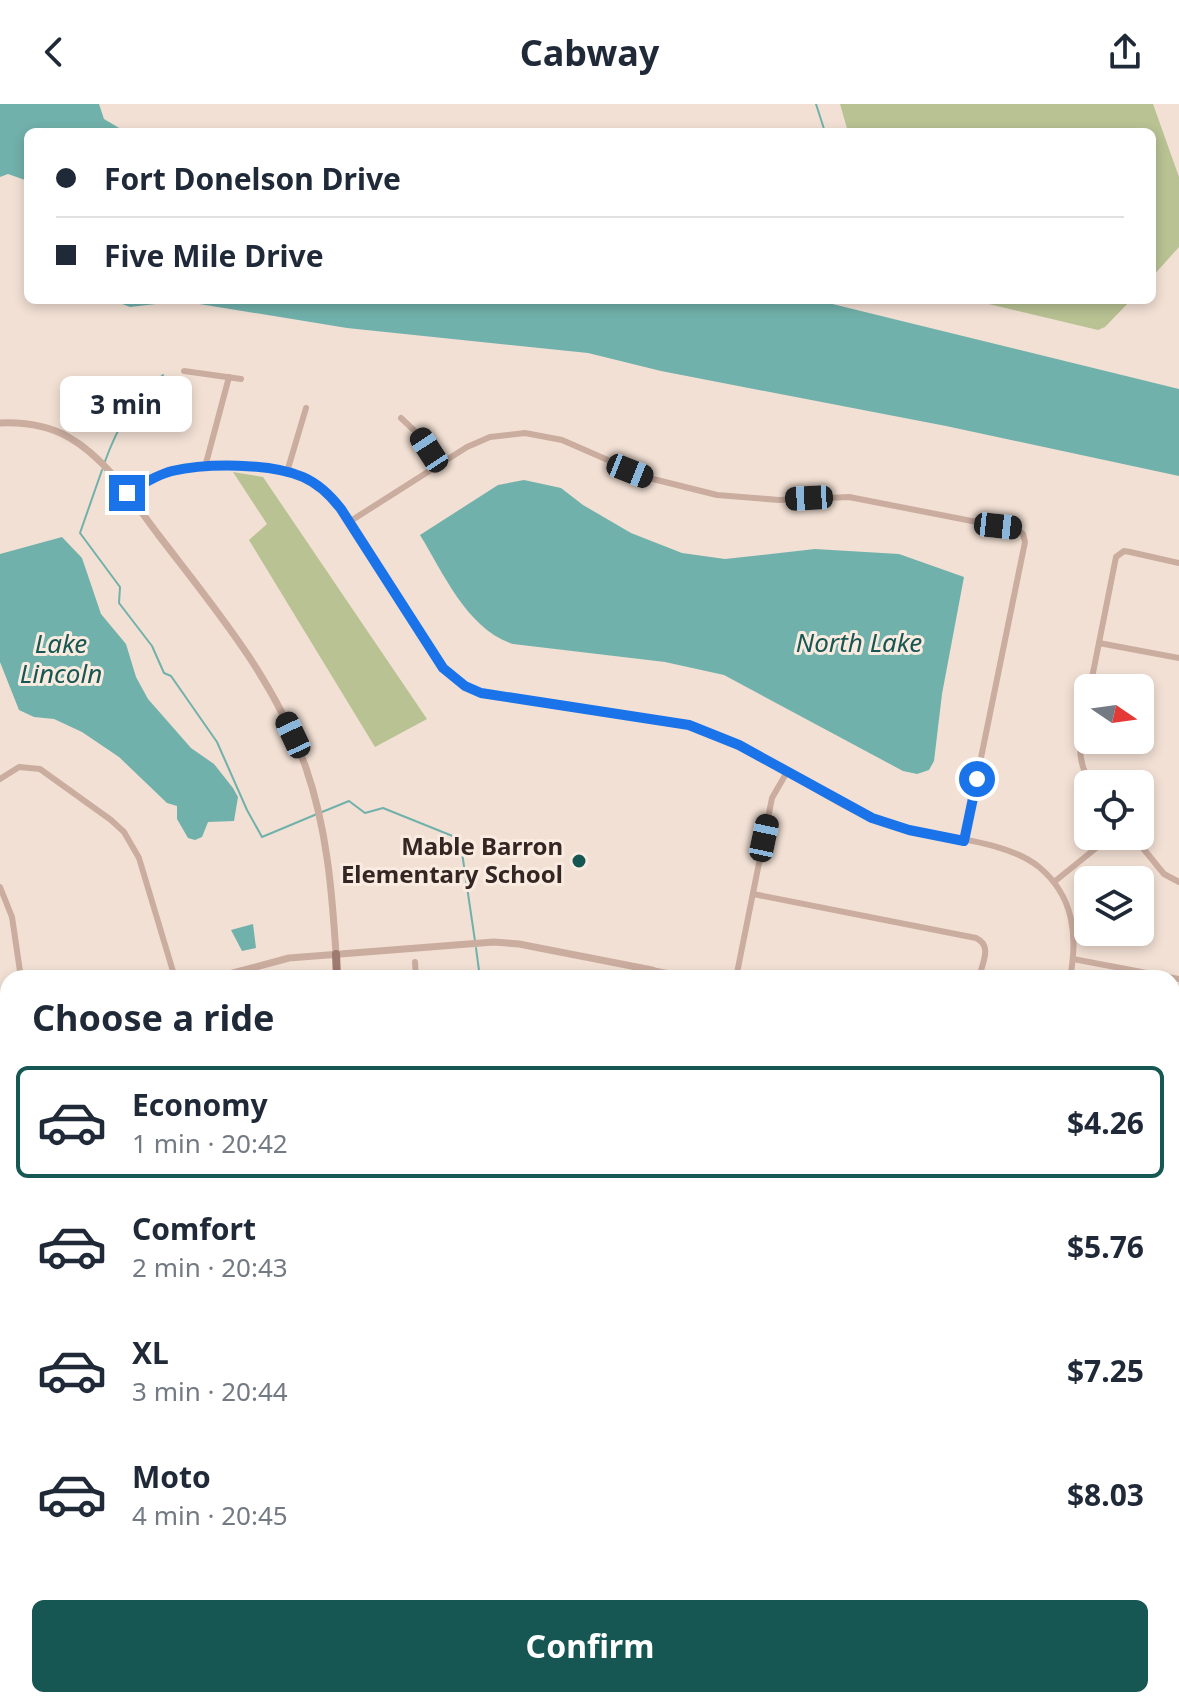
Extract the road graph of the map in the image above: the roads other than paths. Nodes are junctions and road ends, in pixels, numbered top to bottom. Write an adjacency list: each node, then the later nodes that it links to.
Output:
1 (184, 371): 2 (street)
2 (229, 377): 3 (street); 8 (street)
3 (241, 379)
4 (306, 408): 9 (street)
5 (401, 418): 7 (street)
6 (0, 423): 10 (street)
7 (439, 465): 11 (street); 18 (street)
8 (205, 467): 9 (street); 10 (street)
9 (287, 472): 11 (street)
10 (127, 493): 25 (street)
11 (349, 522): 16 (street)
12 (1179, 563): 13 (street)
13 (1099, 643): 14 (street); 15 (street)
14 (1179, 658)
15 (1093, 674)
16 (787, 772): 18 (street); 24 (street)
17 (0, 778): 29 (street)
18 (964, 841): 21 (street)
19 (1094, 850): 21 (street)
20 (1144, 850): 22 (street)
21 (1054, 882): 26 (street)
22 (1179, 882)
23 (0, 887): 28 (street)
24 (753, 894): 34 (street); 35 (street)
25 (336, 954): 30 (street); 31 (main road); 33 (street)
26 (1073, 959): 36 (street); 37 (street)
27 (415, 962): 32 (street)
28 (20, 970)
29 (173, 970)
30 (244, 970)
31 (337, 970)
32 (416, 970)
33 (633, 970)
34 (738, 970)
35 (981, 970)
36 (1071, 970)
37 (1131, 970)

